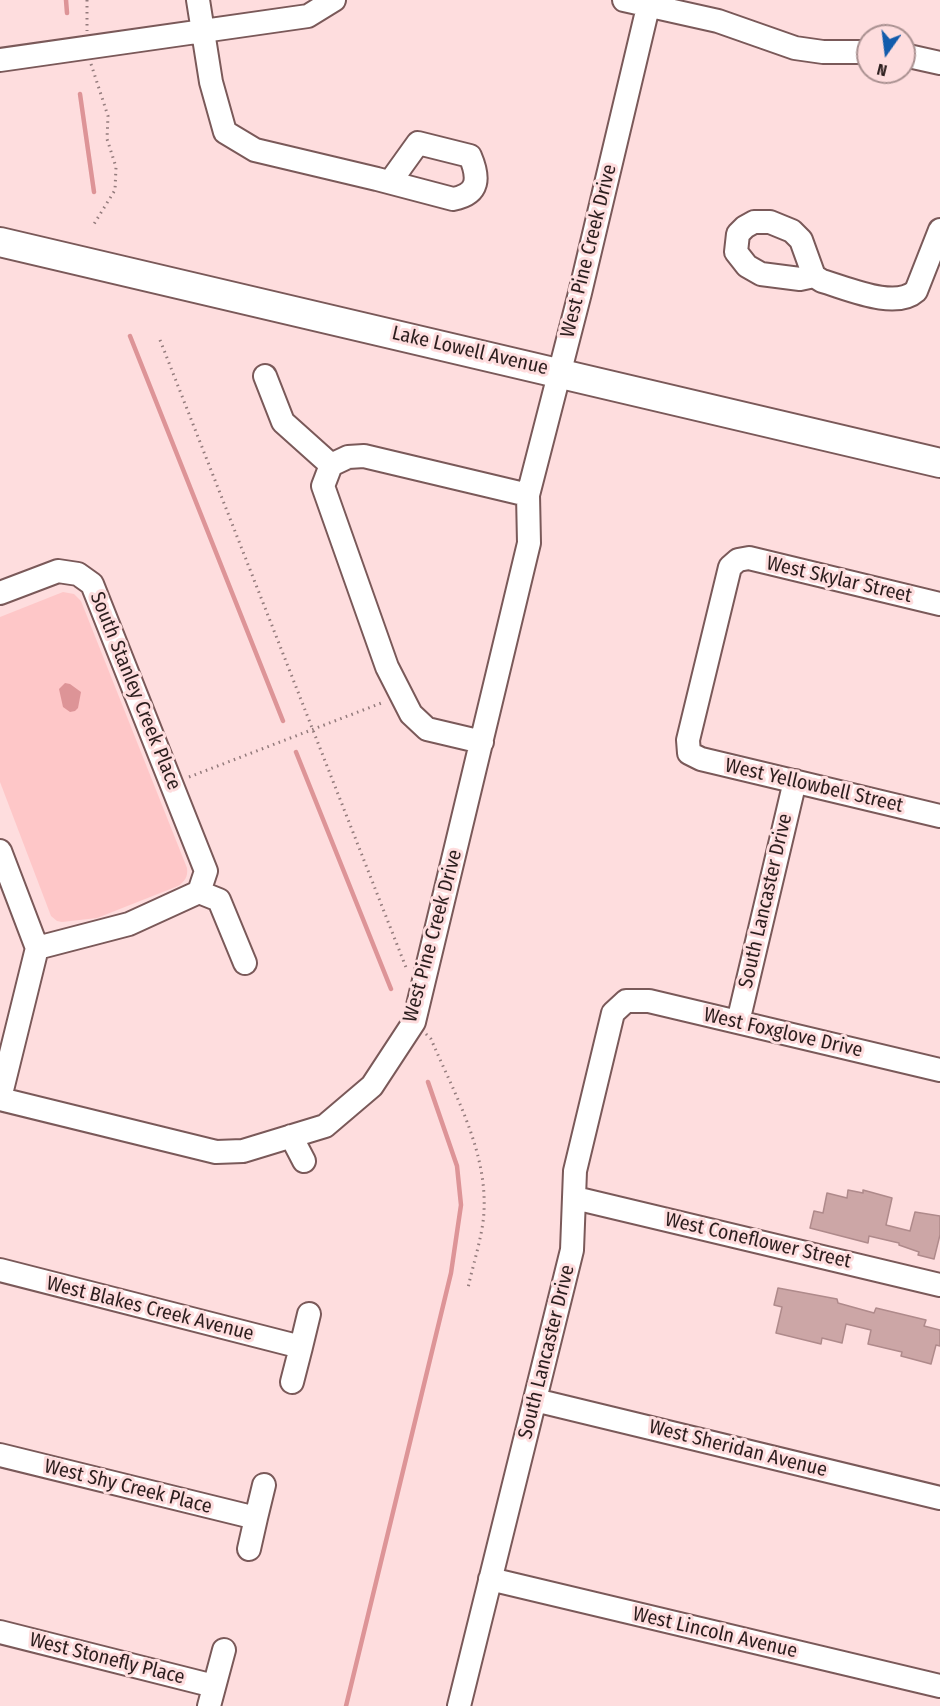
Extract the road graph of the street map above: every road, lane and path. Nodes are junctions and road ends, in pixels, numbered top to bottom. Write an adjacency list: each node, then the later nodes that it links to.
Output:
1 (87, 0): 7 (path)
2 (198, 0): 6 (street)
3 (334, 0): 6 (street)
4 (624, 0): 5 (street)
5 (648, 7): 8 (street); 18 (street, West Pine Creek Drive)
6 (203, 32): 7 (street); 12 (street)
7 (89, 48): 10 (street); 13 (path)
8 (856, 52)
9 (916, 58): 11 (street)
10 (0, 60)
11 (940, 63)
12 (390, 182)
13 (94, 224)
14 (940, 230): 16 (street)
15 (0, 242): 18 (main road, Lake Lowell Avenue)
16 (814, 276)
17 (160, 340): 26 (path)
18 (558, 372): 20 (main road, Lake Lowell Avenue); 22 (street, West Pine Creek Drive)
19 (265, 376): 21 (street)
20 (940, 463)
21 (331, 465): 22 (street); 25 (street)
22 (528, 495): 27 (street, West Pine Creek Drive)
23 (0, 593): 30 (street, South Stanley Creek Place)
24 (940, 604): 28 (street, West Skylar Street)
25 (400, 696): 26 (path); 27 (street)
26 (313, 729): 30 (path); 36 (path)
27 (482, 742): 36 (street, West Pine Creek Drive)
28 (689, 753): 29 (street, West Yellowbell Street)
29 (795, 781): 31 (street, West Yellowbell Street); 39 (street, South Lancaster Drive)
30 (172, 784): 33 (street, South Stanley Creek Place)
31 (940, 816)
32 (0, 851): 34 (street)
33 (199, 892): 34 (street); 35 (street)
34 (37, 948): 41 (street)
35 (245, 963)
36 (426, 975): 38 (street, West Pine Creek Drive)
37 (626, 1001): 39 (street, West Foxglove Drive); 44 (street, South Lancaster Drive)
38 (414, 1022): 42 (street, West Pine Creek Drive); 47 (path)
39 (738, 1022): 40 (street, West Foxglove Drive)
40 (940, 1070)
41 (0, 1099): 42 (street, West Pine Creek Drive)
42 (291, 1136): 43 (street)
43 (304, 1161)
44 (575, 1198): 46 (street, West Coneflower Street); 51 (street, South Lancaster Drive)
45 (0, 1270): 49 (street, West Blakes Creek Avenue)
46 (940, 1285)
47 (468, 1288)
48 (309, 1314): 49 (street)
49 (301, 1347): 50 (street)
50 (292, 1382)
51 (535, 1400): 54 (street, West Sheridan Avenue); 57 (street, South Lancaster Drive)
52 (0, 1455): 55 (street, West Shy Creek Place)
53 (264, 1485): 55 (street)
54 (940, 1498)
55 (256, 1518): 56 (street)
56 (249, 1549)
57 (490, 1579): 60 (street, West Lincoln Avenue); 62 (street, South Lancaster Drive)
58 (0, 1632): 61 (street, West Stonefly Place)
59 (224, 1650): 61 (street, West Stonefly Place)
60 (940, 1686)
61 (212, 1696)
62 (459, 1706)

